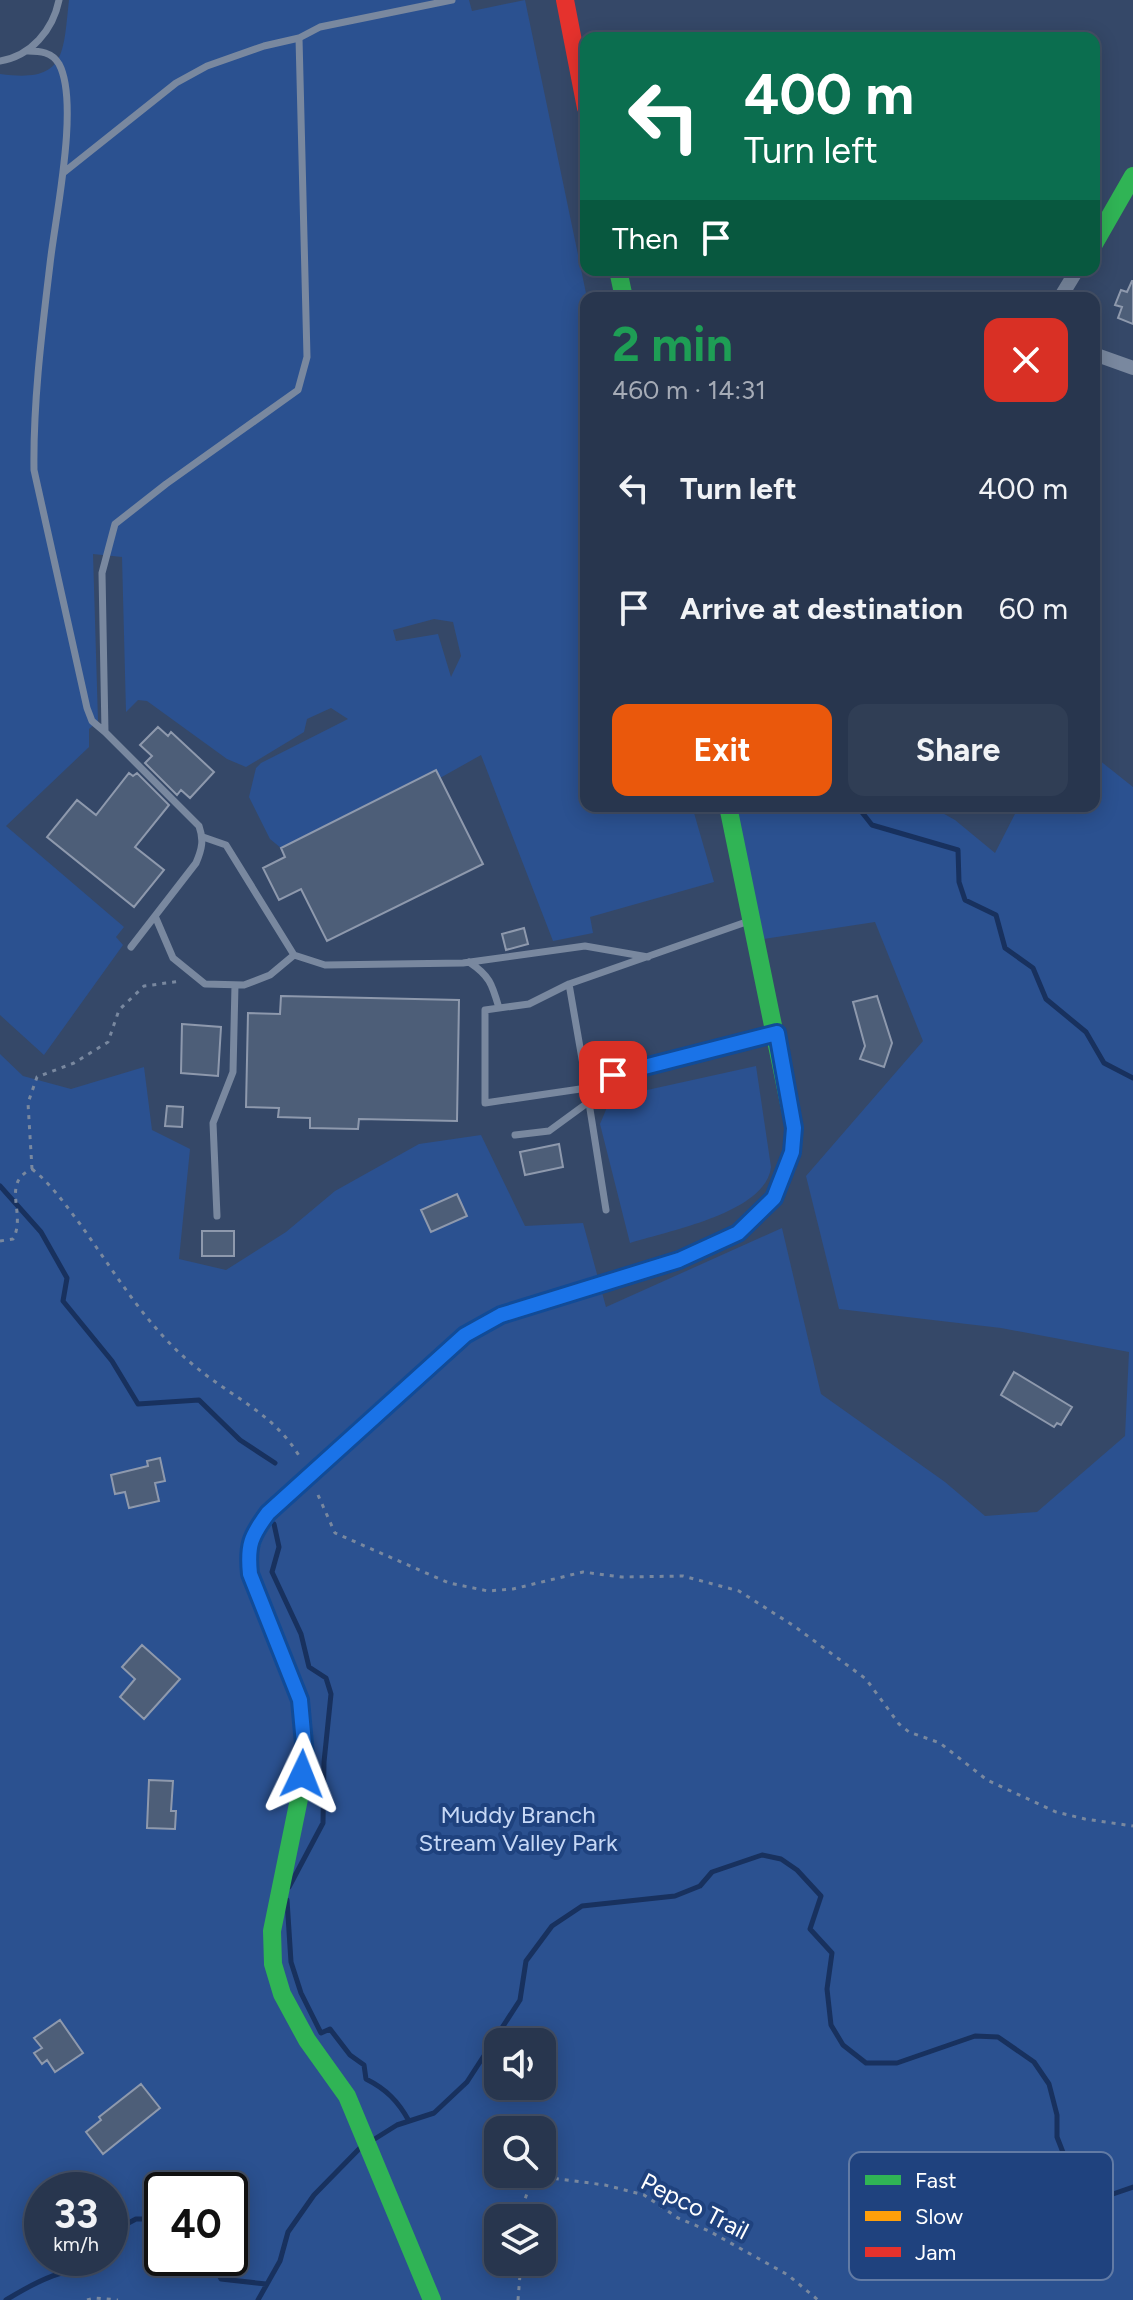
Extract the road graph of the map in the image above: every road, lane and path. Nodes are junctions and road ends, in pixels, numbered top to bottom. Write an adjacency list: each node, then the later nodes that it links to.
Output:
1 (59, 0): 5 (lane)
2 (452, 0): 4 (lane)
3 (565, 0): 7 (street)
4 (299, 38): 8 (lane); 13 (lane)
5 (28, 51): 6 (lane); 8 (lane)
6 (0, 61)
7 (580, 77)
8 (63, 173): 13 (lane)
9 (1133, 176): 10 (street)
10 (1100, 234)
11 (1100, 356): 12 (street)
12 (1133, 368)
13 (105, 732): 15 (lane)
14 (729, 812): 17 (street)
15 (203, 837): 16 (lane); 19 (lane)
16 (155, 916): 18 (lane); 22 (lane)
17 (752, 920): 20 (lane); 26 (street)
18 (131, 947)
19 (294, 955): 21 (lane); 24 (lane)
20 (648, 957): 21 (lane); 23 (lane)
21 (468, 962): 25 (lane)
22 (205, 984): 24 (lane); 30 (path)
23 (569, 984): 25 (lane); 27 (lane)
24 (235, 985): 34 (lane)
25 (499, 1008): 27 (lane)
26 (777, 1033): 27 (lane); 36 (street)
27 (587, 1085): 28 (lane)
28 (590, 1101): 29 (lane); 32 (lane)
29 (515, 1135)
30 (32, 1169): 31 (path); 36 (path)
31 (19, 1172)
32 (606, 1210)
33 (8, 1211): 35 (path)
34 (217, 1216)
35 (0, 1241)
36 (310, 1477): 37 (path); 42 (street)
37 (1133, 1826)
38 (524, 2204): 44 (path, Pepco Trail)
39 (520, 2276): 43 (path)
40 (87, 2300): 41 (path)
41 (118, 2300)
42 (432, 2300)
43 (518, 2300)
44 (818, 2300)

